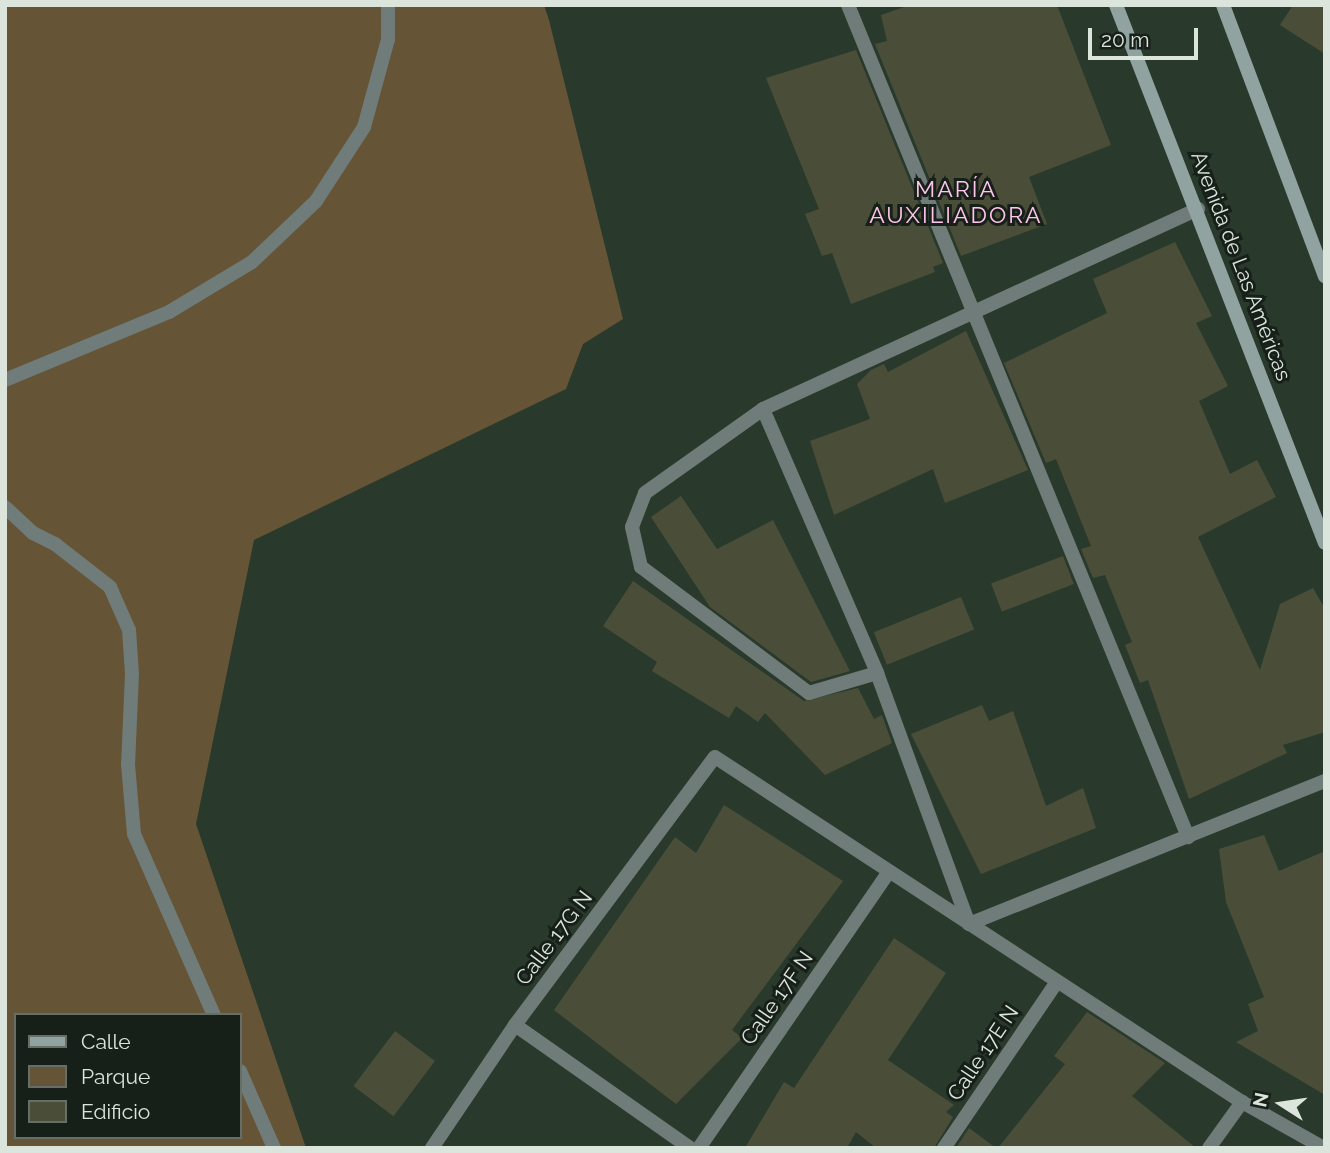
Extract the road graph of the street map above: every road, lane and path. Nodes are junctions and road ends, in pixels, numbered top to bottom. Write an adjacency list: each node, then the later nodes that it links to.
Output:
1 (388, 5): 8 (street)
2 (848, 5): 7 (street)
3 (1116, 5): 5 (main road, Avenida de Las Américas)
4 (1227, 7): 6 (main road)
5 (1198, 209): 7 (street); 11 (main road, Avenida de Las Américas)
6 (1325, 277)
7 (974, 315): 9 (street); 14 (street)
8 (5, 380)
9 (763, 409): 12 (street); 12 (street)
10 (5, 507): 18 (street)
11 (1325, 543)
12 (877, 673): 16 (street)
13 (1325, 781): 14 (street)
14 (1188, 837): 16 (street)
15 (889, 872): 16 (street); 19 (street, Calle 17G N); 26 (street, Calle 17F N)
16 (970, 924): 17 (street)
17 (1057, 982): 21 (street); 27 (street, Calle 17E N)
18 (214, 1013)
19 (514, 1025): 24 (street, Calle 17G N); 25 (street)
20 (242, 1076): 23 (street)
21 (1242, 1102): 22 (street); 28 (street)
22 (1324, 1146)
23 (274, 1148)
24 (432, 1148)
25 (690, 1148)
26 (699, 1148)
27 (944, 1148)
28 (1209, 1148)

